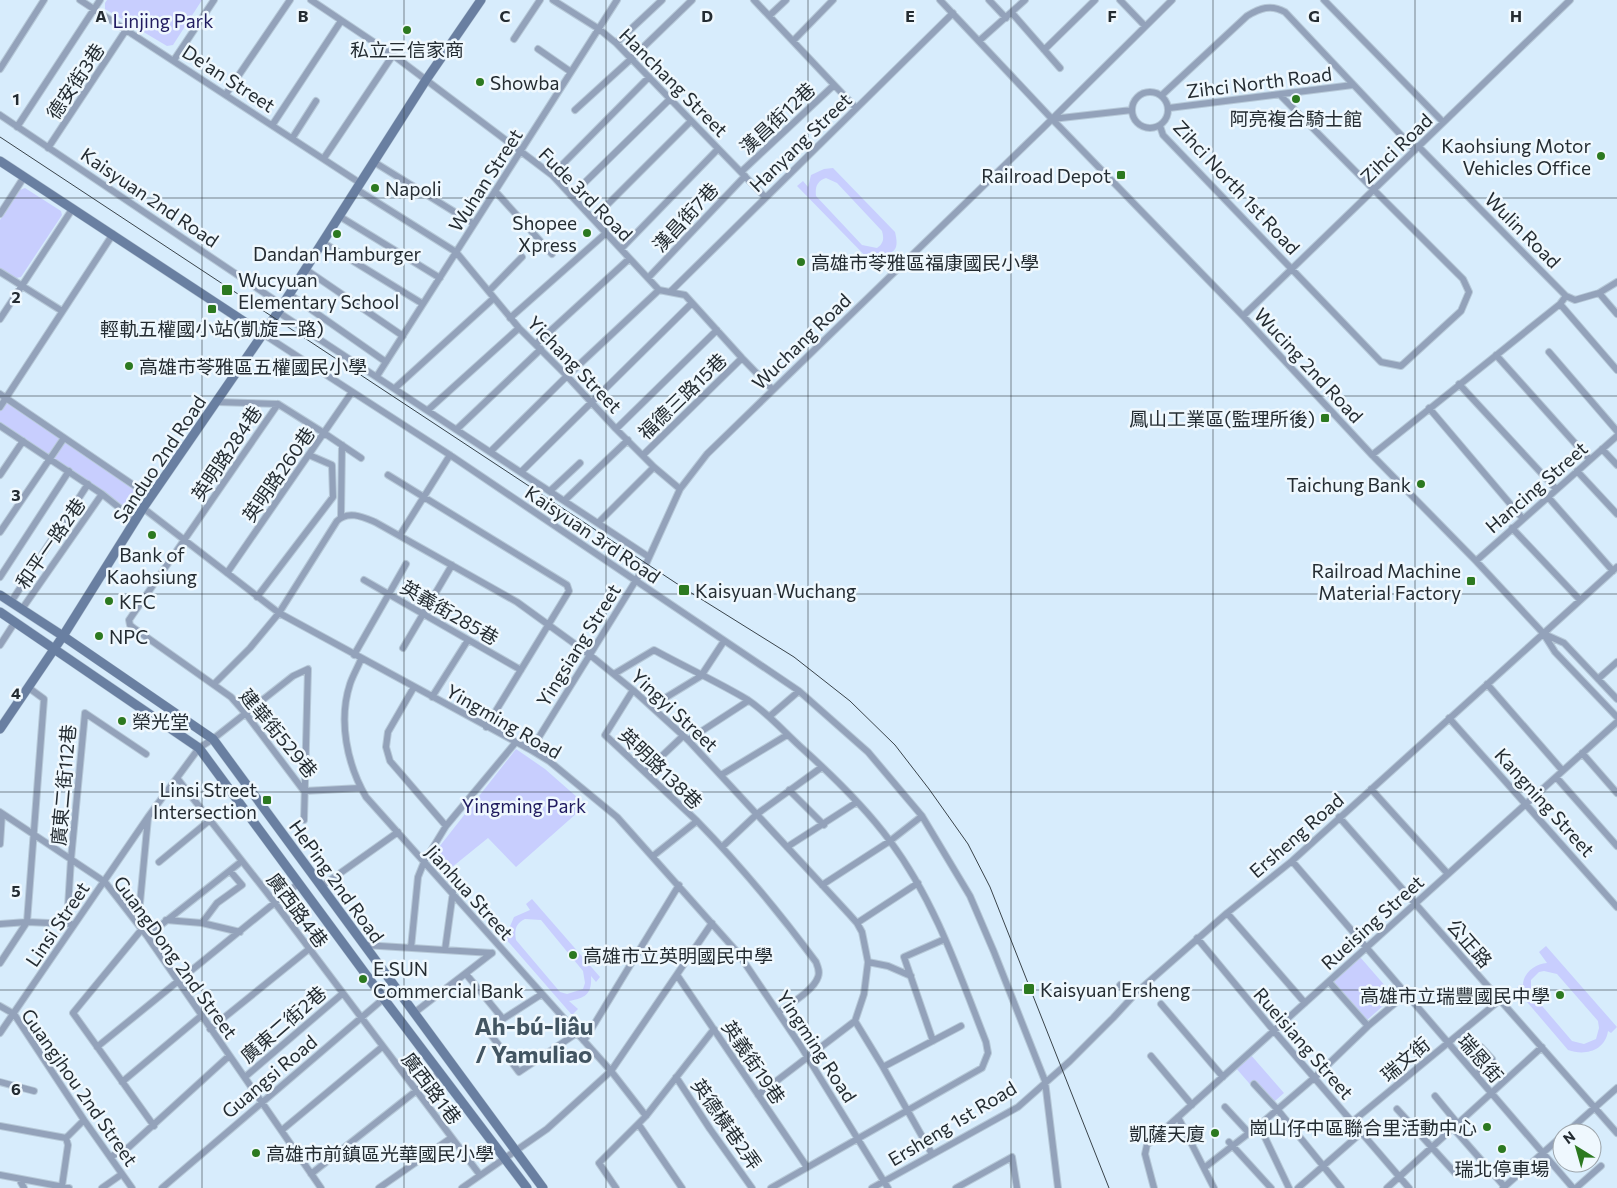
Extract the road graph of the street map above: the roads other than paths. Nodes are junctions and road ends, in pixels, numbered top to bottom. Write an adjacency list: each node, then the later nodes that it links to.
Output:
1 (44, 0): 42 (street)
2 (80, 0): 24 (street, De'an Street)
3 (100, 0): 24 (street)
4 (214, 0): 40 (street)
5 (290, 0): 48 (street)
6 (311, 0): 28 (street, Fude 3rd Road)
7 (481, 0): 45 (street, Sanduo 2nd Road)
8 (540, 0): 32 (street)
9 (553, 0): 30 (street, Hanchang Street)
10 (617, 0): 30 (street, Wuhan Street)
11 (662, 0): 35 (street)
12 (692, 0): 39 (street)
13 (754, 0): 27 (street)
14 (786, 0): 27 (street)
15 (833, 0): 33 (street)
16 (940, 0): 25 (street, Wucing 2nd Road)
17 (989, 0): 26 (street)
18 (1025, 0): 26 (street)
19 (1096, 0): 37 (street)
20 (1172, 0): 29 (street, Wuchang Road)
21 (1324, 0): 60 (street)
22 (1570, 0): 60 (street, Zihci Road)
23 (1123, 1): 29 (street)
24 (94, 9): 31 (street, De'an Street); 63 (street)
25 (953, 13): 34 (street, Wucing 2nd Road); 53 (street, Hanyang Street)
26 (1009, 15): 34 (street); 37 (street)
27 (769, 16): 33 (street)
28 (341, 21): 38 (street, Fude 3rd Road); 61 (street)
29 (1145, 26): 58 (street, Wuchang Road)
30 (599, 29): 35 (street, Hanchang Street); 43 (street, Wuhan Street)
31 (126, 30): 40 (street, De'an Street); 65 (street, 德安街3巷)
32 (514, 39)
33 (793, 41): 46 (street)
34 (979, 41): 58 (street, Wucing 2nd Road)
35 (616, 43): 39 (street, Hanchang Street)
36 (538, 49): 43 (street)
37 (1044, 50): 41 (street)
38 (392, 55): 45 (street, Fude 3rd Road); 69 (street)
39 (631, 59): 44 (street, Hanchang Street); 55 (street)
40 (174, 60): 48 (street, De'an Street)
41 (1060, 68)
42 (0, 69)
43 (571, 72): 68 (street, Wuhan Street)
44 (649, 78): 51 (street, Hanchang Street); 73 (street)
45 (426, 80): 68 (street, Fude 3rd Road); 71 (street, Sanduo 2nd Road)
46 (834, 85): 53 (street); 72 (street, 漢昌街12巷)
47 (1353, 86): 49 (street, Wulin Road); 50 (street, Zihci North Road); 66 (street, Wulin Road)
48 (226, 94): 61 (street, De'an Street)
49 (1162, 95): 54 (street, Zihci North Road); 56 (street, Zihci North Road)
50 (1280, 95): 54 (street, Zihci North Road); 76 (street)
51 (670, 99): 59 (street, Hanchang Street); 78 (street)
52 (316, 101): 64 (street)
53 (856, 108): 79 (street, Hanyang Street)
54 (1169, 108): 62 (street, Zihci North Road)
55 (574, 110)
56 (1132, 110): 58 (street); 62 (street)
57 (0, 115): 63 (street, Kaisyuan 2nd Road)
58 (1052, 119): 113 (street, Wucing 2nd Road); 130 (street, Wuchang Road)
59 (691, 121): 67 (street, Hanchang Street); 83 (street)
60 (1443, 122): 66 (street, Zihci Road)
61 (272, 124): 64 (street, De'an Street)
62 (1160, 126): 94 (street, Zihci North 1st Road)
63 (17, 127): 65 (street, Kaisyuan 2nd Road)
64 (293, 137): 69 (street, De'an Street)
65 (48, 148): 110 (street, Kaisyuan 2nd Road)
66 (1416, 148): 76 (street, Zihci Road); 105 (street, Wulin Road)
67 (718, 149): 72 (street, Hanchang Street); 88 (street)
68 (521, 150): 73 (street, Fude 3rd Road); 77 (street, Wuhan Street)
69 (324, 158): 75 (street, De'an Street)
70 (0, 161): 74 (street)
71 (374, 162): 75 (street, Sanduo 2nd Road); 84 (street)
72 (743, 174): 79 (street, Hanchang Street); 97 (street, 漢昌街7巷)
73 (552, 176): 78 (street, Fude 3rd Road)
74 (24, 177): 80 (street); 81 (street)
75 (358, 186): 82 (street, Sanduo 2nd Road); 89 (street, De'an Street)
76 (1374, 190): 94 (street, Zihci Road); 94 (street, Zihci North 1st Road)
77 (495, 191): 84 (street, Wuhan Street); 90 (street)
78 (571, 196): 83 (street, Fude 3rd Road)
79 (765, 197): 102 (street, Hanyang Street)
80 (73, 208): 86 (street); 99 (street)
81 (0, 214)
82 (339, 216): 87 (street, Sanduo 2nd Road); 96 (street)
83 (593, 220): 85 (street, Fude 3rd Road)
84 (474, 224): 89 (street, Wuhan Street)
85 (606, 233): 88 (street, Fude 3rd Road); 114 (street)
86 (113, 234): 111 (street); 118 (street)
87 (322, 242): 93 (street, Sanduo 2nd Road); 108 (street)
88 (620, 249): 92 (street, Fude 3rd Road)
89 (456, 252): 96 (street, Wuhan Street); 101 (street, Yichang Street)
90 (552, 254)
91 (522, 257): 101 (street)
92 (629, 259): 97 (street, Fude 3rd Road); 120 (street)
93 (305, 269): 104 (street, Sanduo 2nd Road); 119 (street)
94 (1292, 269): 113 (street, Zihci Road)
95 (0, 272): 99 (street)
96 (440, 278): 108 (street, Wuhan Street)
97 (648, 278): 100 (street, Fude 3rd Road)
98 (1617, 282): 103 (street)
99 (22, 286): 111 (street); 115 (street)
100 (659, 290): 102 (street); 127 (street)
101 (489, 291): 106 (street, Yichang Street)
102 (670, 292): 107 (street)
103 (1598, 293): 105 (street); 112 (street)
104 (289, 294): 110 (street, Sanduo 2nd Road); 124 (street)
105 (1566, 296): 109 (street)
106 (494, 298): 114 (street, Yichang Street); 129 (street)
107 (692, 303): 117 (street); 134 (street)
108 (423, 304): 119 (street, Wuhan Street)
109 (1560, 304): 122 (street); 125 (street)
110 (280, 309): 118 (street, Sanduo 2nd Road); 126 (street, Kaisyuan 3rd Road)
111 (62, 311): 132 (street)
112 (1617, 314)
113 (1243, 316): 154 (street, Wucing 2nd Road)
114 (510, 318): 116 (street, Yichang Street)
115 (0, 319)
116 (519, 328): 120 (street, Yichang Street); 138 (street)
117 (717, 330): 123 (street); 141 (street)
118 (263, 334): 131 (street, Kaisyuan 3rd Road); 133 (street, Sanduo 2nd Road)
119 (403, 336): 124 (street, Wuhan Street)
120 (539, 347): 127 (street, Yichang Street); 140 (street)
121 (1549, 352): 142 (street)
122 (1496, 355): 128 (street); 157 (street)
123 (742, 358): 130 (street); 153 (street, 福德三路15巷)
124 (386, 362): 126 (street, Wuhan Street)
125 (1617, 370)
126 (377, 376): 129 (street, Kaisyuan 3rd Road)
127 (567, 376): 134 (street, Yichang Street); 150 (street)
128 (1459, 384): 137 (street); 168 (street)
129 (395, 388): 138 (street, Kaisyuan 3rd Road)
130 (772, 389): 167 (street, Wuchang Road)
131 (352, 392): 143 (street, 英明路260巷); 152 (street, Kaisyuan 3rd Road)
132 (3, 396): 136 (street); 145 (street)
133 (216, 402): 135 (street); 171 (street, Sanduo 2nd Road)
134 (592, 402): 141 (street, Yichang Street); 163 (street)
135 (278, 404): 143 (street, 英明路284巷); 184 (street, 英明路284巷)
136 (0, 407)
137 (1430, 408): 154 (street); 178 (street)
138 (428, 410): 140 (street, Kaisyuan 3rd Road)
139 (0, 426): 147 (street)
140 (457, 429): 150 (street, Kaisyuan 3rd Road)
141 (616, 429): 146 (street, Yichang Street)
142 (1617, 431)
143 (324, 433): 148 (street, 英明路284巷); 151 (street, 英明路260巷)
144 (1617, 436): 149 (street, Hancing Street)
145 (64, 438): 156 (street); 171 (street)
146 (628, 440): 153 (street, Yichang Street); 174 (street)
147 (23, 441): 156 (street); 164 (street)
148 (342, 445): 155 (street, 英明路284巷); 177 (street)
149 (1602, 449): 157 (street, Hancing Street); 159 (street)
150 (490, 452): 163 (street, Kaisyuan 3rd Road)
151 (309, 455): 190 (street, 英明路260巷); 196 (street)
152 (450, 455): 172 (street); 193 (street, Kaisyuan 3rd Road)
153 (643, 455): 160 (street, Yichang Street)
154 (1372, 455): 186 (street, Wucing 2nd Road)
155 (361, 458)
156 (49, 459): 161 (street); 182 (street)
157 (1590, 460): 162 (street, Hancing Street)
158 (580, 463): 169 (street)
159 (1617, 465)
160 (654, 467): 167 (street, Yichang Street); 180 (street)
161 (68, 471): 166 (street); 191 (street)
162 (1577, 471): 168 (street, Hancing Street); 176 (street)
163 (521, 472): 169 (street, Kaisyuan 3rd Road)
164 (0, 475)
165 (388, 475): 172 (street)
166 (88, 484): 170 (street); 198 (street)
167 (680, 489): 185 (street, Wuchang Road)
168 (1556, 490): 173 (street, Hancing Street)
169 (550, 491): 174 (street, Kaisyuan 3rd Road)
170 (102, 494): 179 (street); 199 (street, 和平一路2巷)
171 (151, 496): 175 (street, Sanduo 2nd Road)
172 (423, 497): 183 (street); 204 (street)
173 (1548, 497): 178 (street, Hancing Street); 189 (street)
174 (565, 500): 180 (street, Kaisyuan 3rd Road)
175 (143, 508): 179 (street, Sanduo 2nd Road); 184 (street, Yingming Road)
176 (1617, 514)
177 (341, 517): 183 (street, Yingyi Street); 201 (street)
178 (1523, 519): 181 (street, Hancing Street)
179 (136, 521): 207 (street, Sanduo 2nd Road)
180 (598, 524): 185 (street, Kaisyuan 3rd Road)
181 (1512, 528): 186 (street, Hancing Street); 197 (street)
182 (0, 532)
183 (400, 535): 188 (street, Yingyi Street)
184 (185, 540): 190 (street, Yingming Road); 205 (street, 英明路284巷)
185 (649, 557): 193 (street, Wuchang Road)
186 (1476, 561): 206 (street, Wucing 2nd Road)
187 (406, 564): 194 (street)
188 (452, 565): 202 (street); 204 (street, Yingyi Street)
189 (1615, 569): 197 (street, Ersheng Road)
190 (227, 573): 196 (street, Yingming Road)
191 (0, 577)
192 (364, 580): 194 (street, 英義街285巷)
193 (635, 581): 209 (street, Kaisyuan 3rd Road); 214 (street, Yingsiang Street)
194 (389, 594): 202 (street, 英義街285巷); 213 (street)
195 (0, 595): 198 (street, HePing 2nd Road)
196 (257, 597): 201 (street, Yingming Road)
197 (1580, 600): 206 (street, Ersheng Road)
198 (10, 602): 199 (street, HePing 2nd Road)
199 (22, 609): 207 (street, HePing 2nd Road)
200 (0, 612): 203 (street, HePing 2nd Road)
201 (279, 613): 213 (street, Yingming Road); 221 (street)
202 (423, 614): 208 (street, 英義街285巷); 212 (street)
203 (15, 622): 210 (street); 211 (street, HePing 2nd Road)
204 (549, 624): 214 (street, Yingyi Street); 217 (street)
205 (135, 629): 221 (street, 建華街529巷)
206 (1543, 633): 220 (street, Wucing 2nd Road); 222 (street, Ersheng Road); 233 (street, Wucing 2nd Road)
207 (63, 636): 211 (street, Sanduo 2nd Road); 240 (street, HePing 2nd Road)
208 (468, 640): 217 (street, 英義街285巷); 227 (street)
209 (724, 641): 219 (street); 226 (street, Kaisyuan 3rd Road)
210 (0, 646)
211 (55, 648): 224 (street, Sanduo 2nd Road); 242 (street, HePing 2nd Road)
212 (403, 648)
213 (354, 654): 215 (street, Yingming Road)
214 (590, 655): 218 (street, Yingyi Street); 243 (street, Yingsiang Street)
215 (361, 659): 223 (street, Yingming Road); 252 (street, Jianhua Street)
216 (1617, 662): 220 (street)
217 (521, 670): 236 (street)
218 (614, 674): 219 (street); 225 (street, Yingyi Street)
219 (701, 676): 229 (street); 230 (street)
220 (1598, 679): 228 (street, Wucing 2nd Road)
221 (214, 684): 231 (street, 建華街529巷)
222 (1487, 684): 234 (street, Ersheng Road); 247 (street)
223 (414, 687): 227 (street, Yingming Road); 268 (street)
224 (29, 688): 237 (street, Sanduo 2nd Road); 270 (street)
225 (633, 690): 230 (street, Yingyi Street); 248 (street, 英明路138巷)
226 (799, 692): 232 (street); 261 (street, Kaisyuan 3rd Road)
227 (432, 697): 236 (street, Yingming Road)
228 (1617, 699)
229 (748, 701): 232 (street); 239 (street)
230 (652, 706): 239 (street, Yingyi Street)
231 (246, 714): 240 (street, Linsi Street); 255 (street, 建華街529巷); 255 (street, Linsi Street)
232 (770, 716): 238 (street)
233 (1617, 717)
234 (1449, 718): 253 (street, Ersheng Road); 258 (street, Kangning Street)
235 (1617, 722): 244 (street, Rueising Street)
236 (486, 727): 241 (street, Yingming Road)
237 (0, 729)
238 (787, 735): 246 (street); 249 (street)
239 (685, 738): 248 (street); 249 (street, Yingyi Street)
240 (213, 739): 242 (street, Linsi Street); 289 (street, HePing 2nd Road)
241 (516, 742): 243 (street, Yingming Road); 268 (street)
242 (199, 748): 250 (street, Linsi Street); 285 (street, HePing 2nd Road)
243 (531, 750): 276 (street, Yingming Road)
244 (1582, 753): 247 (street, Rueising Street); 256 (street)
245 (146, 754): 277 (street, 廣東二街112巷)
246 (822, 766): 254 (street); 257 (street)
247 (1562, 770): 251 (street, Rueising Street)
248 (645, 772): 266 (street, 英明路138巷)
249 (722, 775): 260 (street, Yingyi Street)
250 (177, 778): 262 (street, Linsi Street); 264 (street, 廣西路4巷)
251 (1556, 778): 258 (street, Rueising Street); 273 (street)
252 (361, 788): 255 (street, 建華街529巷); 269 (street, Jianhua Street)
253 (1371, 789): 263 (street, Ersheng Road); 283 (street)
254 (789, 790): 260 (street); 267 (street)
255 (304, 791): 265 (street)
256 (1617, 793)
257 (857, 802): 267 (street); 271 (street)
258 (1526, 804): 283 (street, Rueising Street); 291 (street, Kangning Street)
259 (1, 814): 270 (street, GuangDong 2nd Street); 272 (street)
260 (757, 814): 274 (street); 275 (street, Yingyi Street)
261 (922, 816): 271 (street); 367 (street, Kaisyuan 3rd Road)
262 (148, 817): 284 (street, Linsi Street); 303 (street)
263 (1339, 817): 279 (street, Ersheng Road); 293 (street, 公正路)
264 (210, 820): 278 (street, 廣西路4巷); 280 (street)
265 (304, 820)
266 (696, 821): 274 (street); 276 (street, 英明路138巷)
267 (824, 825): 275 (street)
268 (446, 826): 281 (street)
269 (398, 832): 281 (street, Jianhua Street); 289 (street)
270 (34, 833): 277 (street, GuangDong 2nd Street); 296 (street)
271 (890, 841): 286 (street); 288 (street)
272 (0, 844)
273 (1617, 846)
274 (722, 847): 333 (street)
275 (787, 847): 288 (street, Yingyi Street)
276 (652, 856): 287 (street, Yingming Road)
277 (71, 859): 284 (street, GuangDong 2nd Street); 297 (street, 廣東二街112巷)
278 (242, 861): 282 (street); 292 (street, 廣西路4巷)
279 (1292, 861): 294 (street, Ersheng Road); 310 (street, 瑞恩街)
280 (159, 862)
281 (424, 862): 290 (street, Jianhua Street); 309 (street)
282 (230, 871): 295 (street); 298 (street)
283 (1448, 874): 293 (street, Rueising Street)
284 (105, 882): 302 (street, Linsi Street); 303 (street, GuangDong 2nd Street)
285 (299, 883): 292 (street); 328 (street, HePing 2nd Road)
286 (918, 883): 300 (street); 307 (street)
287 (679, 885): 299 (street, Yingming Road); 350 (street)
288 (822, 885): 300 (street, Yingyi Street)
289 (322, 886): 308 (street, HePing 2nd Road)
290 (453, 892): 312 (street); 313 (street, Jianhua Street)
291 (1616, 902)
292 (275, 903): 304 (street); 311 (street, 廣西路4巷)
293 (1415, 904): 310 (street, Rueising Street); 329 (street, 公正路)
294 (1226, 913): 306 (street, Ersheng Road); 330 (street)
295 (166, 920): 298 (street); 305 (street)
296 (27, 922): 297 (street); 301 (street); 316 (street)
297 (67, 923): 302 (street)
298 (202, 923): 304 (street)
299 (712, 923): 318 (street); 333 (street, Yingming Road)
300 (857, 923): 315 (street, Yingyi Street)
301 (0, 924)
302 (75, 925): 335 (street, Linsi Street)
303 (140, 927): 305 (street, GuangDong 2nd Street); 352 (street)
304 (240, 932): 320 (street)
305 (147, 936): 320 (street, GuangDong 2nd Street)
306 (1197, 938): 327 (street, Ersheng Road); 346 (street, Rueisiang Street)
307 (945, 939): 319 (street); 383 (street)
308 (364, 945): 309 (street); 323 (street, HePing 2nd Road)
309 (411, 948): 312 (street)
310 (1366, 948): 321 (street, Rueising Street); 326 (street, 瑞恩街)
311 (309, 949): 324 (street, 廣西路4巷); 343 (street)
312 (445, 950): 314 (street)
313 (504, 952): 314 (street); 325 (street, Jianhua Street)
314 (492, 953): 317 (street)
315 (868, 962): 319 (street); 339 (street, Yingyi Street)
316 (0, 963)
317 (466, 974): 334 (street); 337 (street)
318 (677, 975): 344 (street, 英義街19巷); 360 (street)
319 (911, 976): 349 (street)
320 (178, 981): 336 (street, GuangDong 2nd Street); 352 (street)
321 (1329, 982): 330 (street, Rueising Street); 342 (street)
322 (1120, 985): 327 (street)
323 (396, 988): 328 (street, Guangsi Road); 334 (street, HePing 2nd Road)
324 (342, 994): 338 (street, 廣西路4巷); 363 (street, 廣東二街2巷)
325 (542, 994): 337 (street); 348 (street, Jianhua Street)
326 (1406, 994): 342 (street); 351 (street, 瑞恩街)
327 (1132, 997): 367 (street, Ersheng 1st Road)
328 (384, 999): 338 (street, Guangsi Road); 361 (street, HePing 2nd Road)
329 (1500, 1000): 351 (street, 瑞文街); 355 (street, 公正路)
330 (1305, 1003): 346 (street, Rueising Street)
331 (1161, 1004): 365 (street)
332 (0, 1006): 335 (street, Guangjhou 2nd Street)
333 (779, 1012): 358 (street, Yingming Road)
334 (414, 1013): 404 (street, HePing 2nd Road)
335 (14, 1014): 347 (street, Linsi Street); 386 (street, Guangjhou 2nd Street)
336 (201, 1016): 343 (street, GuangDong 2nd Street); 369 (street)
337 (503, 1018): 345 (street)
338 (360, 1019): 353 (street, 廣西路1巷); 377 (street, Guangsi Road)
339 (855, 1021): 358 (street); 359 (street)
340 (482, 1023): 345 (street)
341 (961, 1026): 349 (street)
342 (1368, 1026): 366 (street)
343 (210, 1029): 356 (street, GuangDong 2nd Street)
344 (714, 1029): 364 (street); 375 (street, 英義街19巷)
345 (488, 1031): 348 (street)
346 (1274, 1031): 365 (street, Rueising Street); 366 (street, Rueisiang Street)
347 (0, 1033)
348 (577, 1033): 350 (street, Jianhua Street)
349 (934, 1040): 359 (street)
350 (584, 1041): 360 (street, Jianhua Street)
351 (1448, 1043): 362 (street, 瑞恩街); 387 (street, 瑞文街)
352 (97, 1047): 369 (street)
353 (382, 1047): 373 (street, 廣西路1巷); 394 (street)
354 (1481, 1047): 362 (street)
355 (1542, 1047): 374 (street); 380 (street, 公正路)
356 (229, 1056): 363 (street, GuangDong 2nd Street); 391 (street)
357 (1151, 1056): 378 (street)
358 (807, 1058): 375 (street); 400 (street, Yingming Road)
359 (883, 1067): 383 (street)
360 (611, 1071): 384 (street, Jianhua Street); 404 (street)
361 (440, 1072): 373 (street); 408 (street, HePing 2nd Road)
362 (1476, 1075): 374 (street, 瑞恩街)
363 (244, 1077): 377 (street, GuangDong 2nd Street)
364 (676, 1077): 384 (street); 435 (street, 英德橫巷2弄)
365 (1223, 1077): 378 (street, Rueising Street)
366 (1314, 1078): 381 (street); 387 (street, Rueisiang Street)
367 (1045, 1081): 406 (street, Ersheng 1st Road); 441 (street, Kaisyuan 3rd Road)
368 (0, 1082): 372 (street)
369 (122, 1082): 391 (street)
370 (1254, 1084): 381 (street)
371 (1617, 1088): 380 (street)
372 (34, 1090)
373 (416, 1090): 399 (street, 廣西路1巷); 414 (street)
374 (1491, 1093): 392 (street); 405 (street, 瑞恩街)
375 (758, 1095): 410 (street, 英義街19巷)
376 (1435, 1096): 392 (street)
377 (262, 1102): 394 (street, GuangDong 2nd Street); 427 (street, Guangsi Road)
378 (1192, 1105): 385 (street, Rueising Street)
379 (1225, 1107): 395 (street)
380 (1595, 1108): 388 (street); 397 (street, 公正路)
381 (1277, 1109): 393 (street); 409 (street)
382 (1397, 1109): 403 (street)
383 (907, 1111): 400 (street); 406 (street)
384 (646, 1116): 389 (street)
385 (1178, 1117): 411 (street); 442 (street, Rueising Street)
386 (84, 1120): 398 (street); 407 (street, Guangjhou 2nd Street)
387 (1352, 1122): 396 (street, Rueisiang Street)
388 (1578, 1123)
389 (638, 1124): 433 (street); 434 (street)
390 (0, 1126): 398 (street)
391 (154, 1126): 407 (street)
392 (1455, 1126): 403 (street); 422 (street)
393 (1260, 1127): 395 (street); 445 (street)
394 (282, 1130): 414 (street, GuangDong 2nd Street)
395 (1249, 1133): 401 (street)
396 (1361, 1133): 409 (street); 418 (street, Rueisiang Street)
397 (1617, 1133)
398 (66, 1138): 421 (street)
399 (451, 1138): 417 (street, 廣西路1巷); 429 (street)
400 (858, 1138): 410 (street); 420 (street, Yingming Road)
401 (1231, 1143): 411 (street); 444 (street)
402 (1552, 1145): 405 (street)
403 (1432, 1146): 415 (street); 418 (street)
404 (515, 1152): 408 (street); 432 (street, HePing 2nd Road)
405 (1543, 1153): 422 (street); 450 (street, 瑞恩街)
406 (932, 1154): 420 (street, Ersheng 1st Road)
407 (110, 1157): 413 (street, Guangjhou 2nd Street)
408 (505, 1158): 417 (street); 431 (street, HePing 2nd Road)
409 (1322, 1166): 446 (street); 447 (street)
410 (807, 1167): 436 (street)
411 (1204, 1168): 443 (street)
412 (1593, 1173): 450 (street)
413 (122, 1174): 425 (street); 426 (street, Guangjhou 2nd Street)
414 (311, 1174): 428 (street, GuangDong 2nd Street)
415 (1456, 1174)
416 (0, 1175): 419 (street)
417 (480, 1175): 430 (street)
418 (1400, 1177): 448 (street); 449 (street, Rueisiang Street)
419 (19, 1179): 421 (street); 423 (street)
420 (884, 1181): 437 (street, Ersheng 1st Road); 438 (street, Yingming Road)
421 (62, 1186): 424 (street)
422 (1504, 1187)
423 (24, 1188)
424 (69, 1188)
425 (102, 1188)
426 (132, 1188)
427 (162, 1188)
428 (320, 1188)
429 (380, 1188)
430 (462, 1188)
431 (528, 1188)
432 (543, 1188)
433 (616, 1188)
434 (682, 1188)
435 (752, 1188)
436 (771, 1188)
437 (872, 1188)
438 (888, 1188)
439 (956, 1188): 440 (street)
440 (1017, 1188)
441 (1058, 1188)
442 (1154, 1188)
443 (1214, 1188)
444 (1271, 1188)
445 (1289, 1188)
446 (1298, 1188)
447 (1341, 1188)
448 (1387, 1188)
449 (1409, 1188)
450 (1575, 1188)

